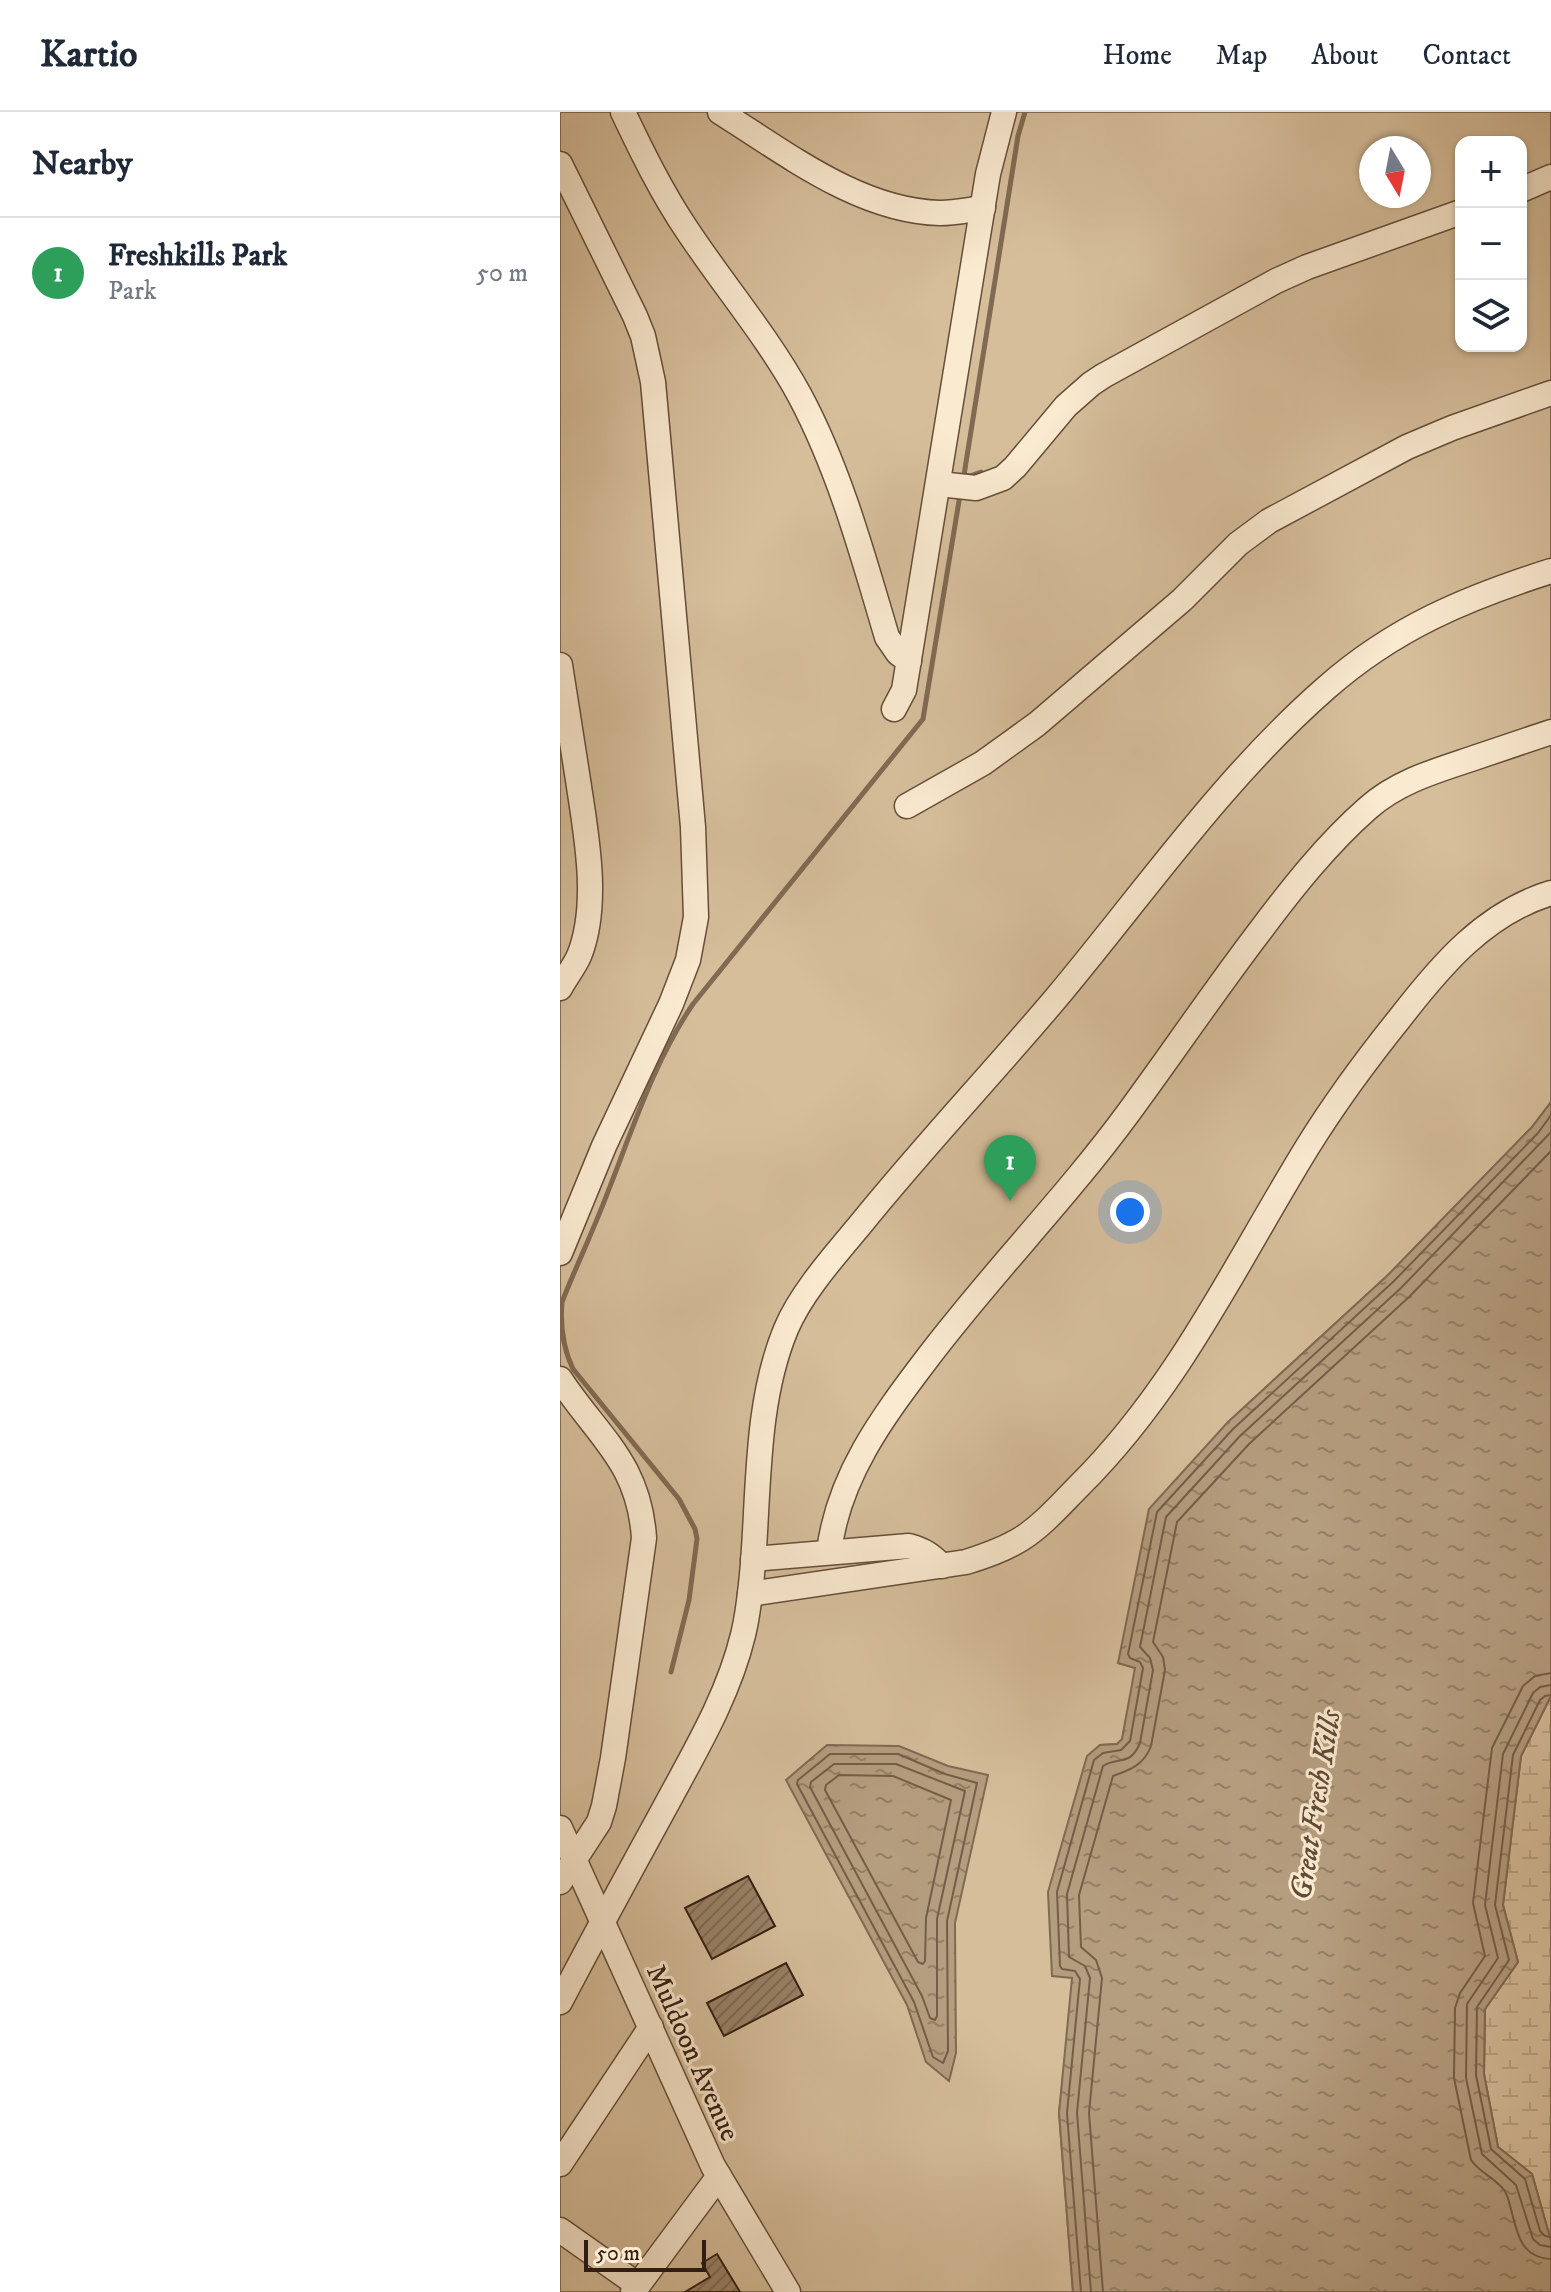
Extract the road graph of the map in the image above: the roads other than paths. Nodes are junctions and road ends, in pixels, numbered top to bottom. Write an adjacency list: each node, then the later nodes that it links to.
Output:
1 (623, 112): 12 (street)
2 (720, 112): 7 (street)
3 (1004, 112): 7 (street)
4 (560, 164): 19 (street)
5 (1551, 177): 6 (street)
6 (1527, 187)
7 (983, 208): 10 (street)
8 (1455, 214): 10 (street)
9 (1551, 393): 16 (street)
10 (939, 484): 12 (street)
11 (1551, 571): 22 (street)
12 (909, 661): 14 (street)
13 (560, 665): 18 (street)
14 (894, 709)
15 (1551, 732): 21 (street)
16 (907, 806)
17 (1551, 893): 23 (street)
18 (560, 988)
19 (560, 1253)
20 (560, 1379): 26 (street)
21 (829, 1552): 22 (street); 23 (street)
22 (753, 1559): 24 (street)
23 (942, 1566): 24 (street)
24 (750, 1594): 28 (street)
25 (560, 1828): 26 (street, Muldoon Avenue)
26 (574, 1859): 27 (street); 28 (street, Muldoon Avenue)
27 (560, 1882)
28 (602, 1920): 29 (street); 30 (street, Muldoon Avenue)
29 (560, 2002)
30 (651, 2027): 31 (street); 32 (street, Muldoon Avenue)
31 (560, 2164)
32 (719, 2176): 34 (street); 35 (street, Muldoon Avenue)
33 (560, 2230): 34 (street)
34 (636, 2288)
35 (788, 2292)

